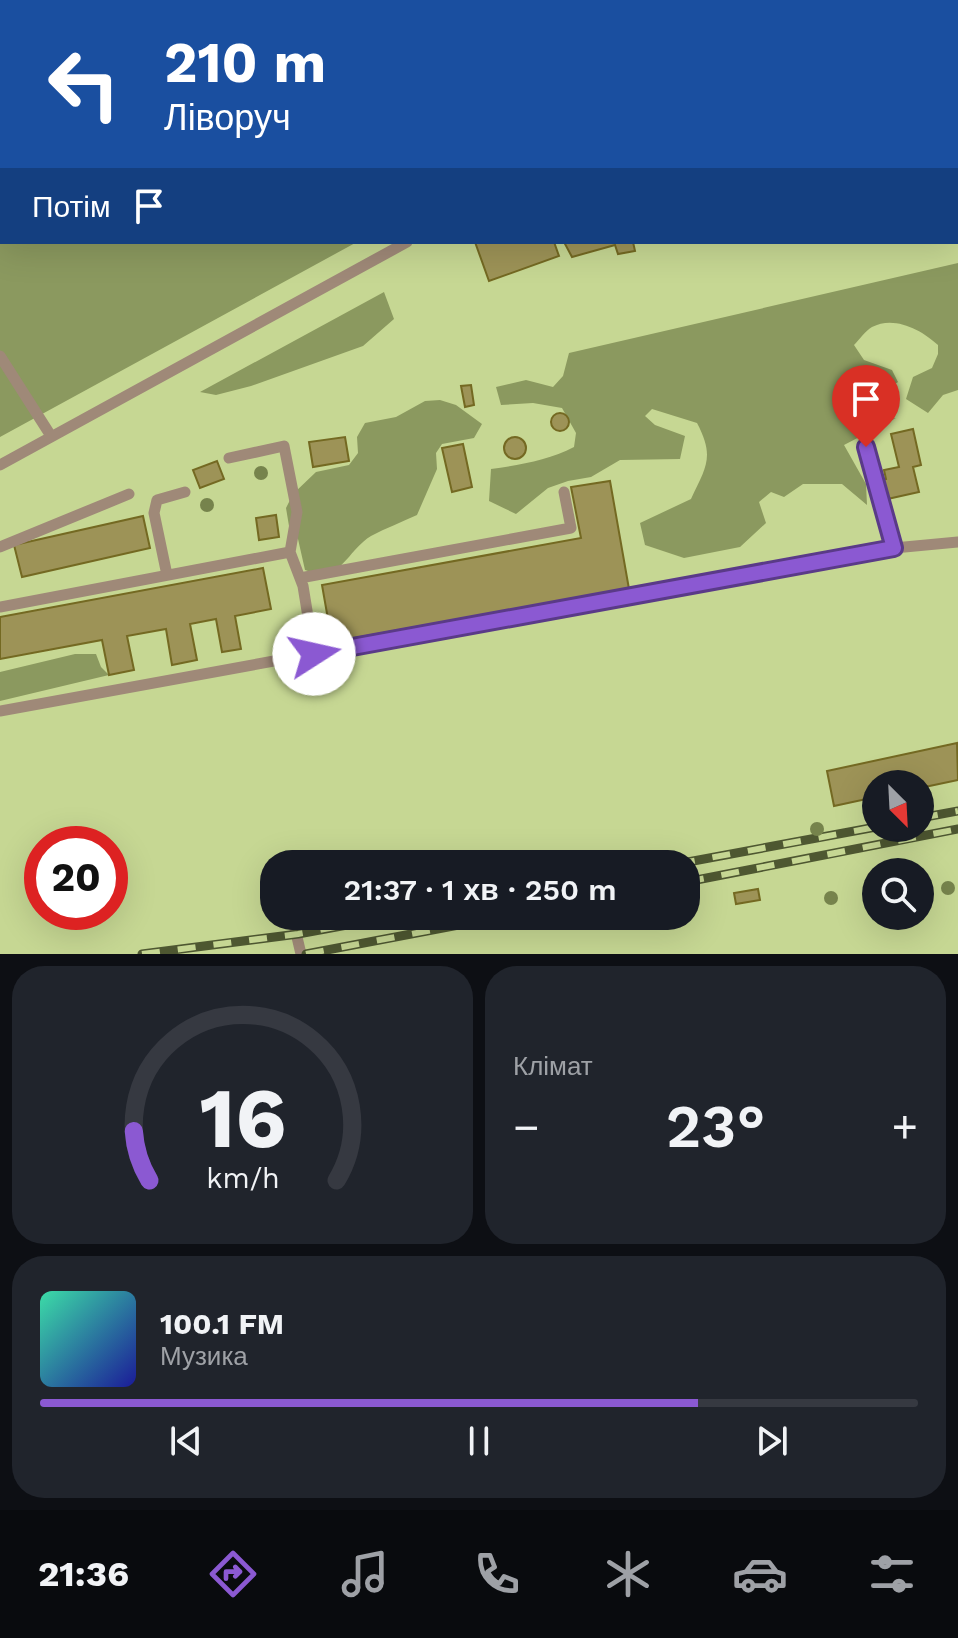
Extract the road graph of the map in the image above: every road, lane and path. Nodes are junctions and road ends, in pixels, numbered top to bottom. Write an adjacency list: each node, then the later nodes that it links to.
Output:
1 (403, 244): 3 (lane)
2 (0, 356): 3 (lane)
3 (51, 436): 6 (lane)
4 (866, 447): 12 (lane)
5 (229, 458): 13 (lane)
6 (0, 465)
7 (185, 492): 14 (lane)
8 (564, 492): 15 (lane)
9 (129, 494): 11 (lane)
10 (958, 542): 12 (lane)
11 (0, 547)
12 (894, 548): 17 (lane)
13 (290, 552): 14 (lane); 15 (lane)
14 (167, 575): 16 (lane)
15 (300, 578): 17 (lane)
16 (0, 607)
17 (314, 654): 18 (lane)
18 (0, 711)
19 (295, 930): 20 (lane)
20 (301, 954)

